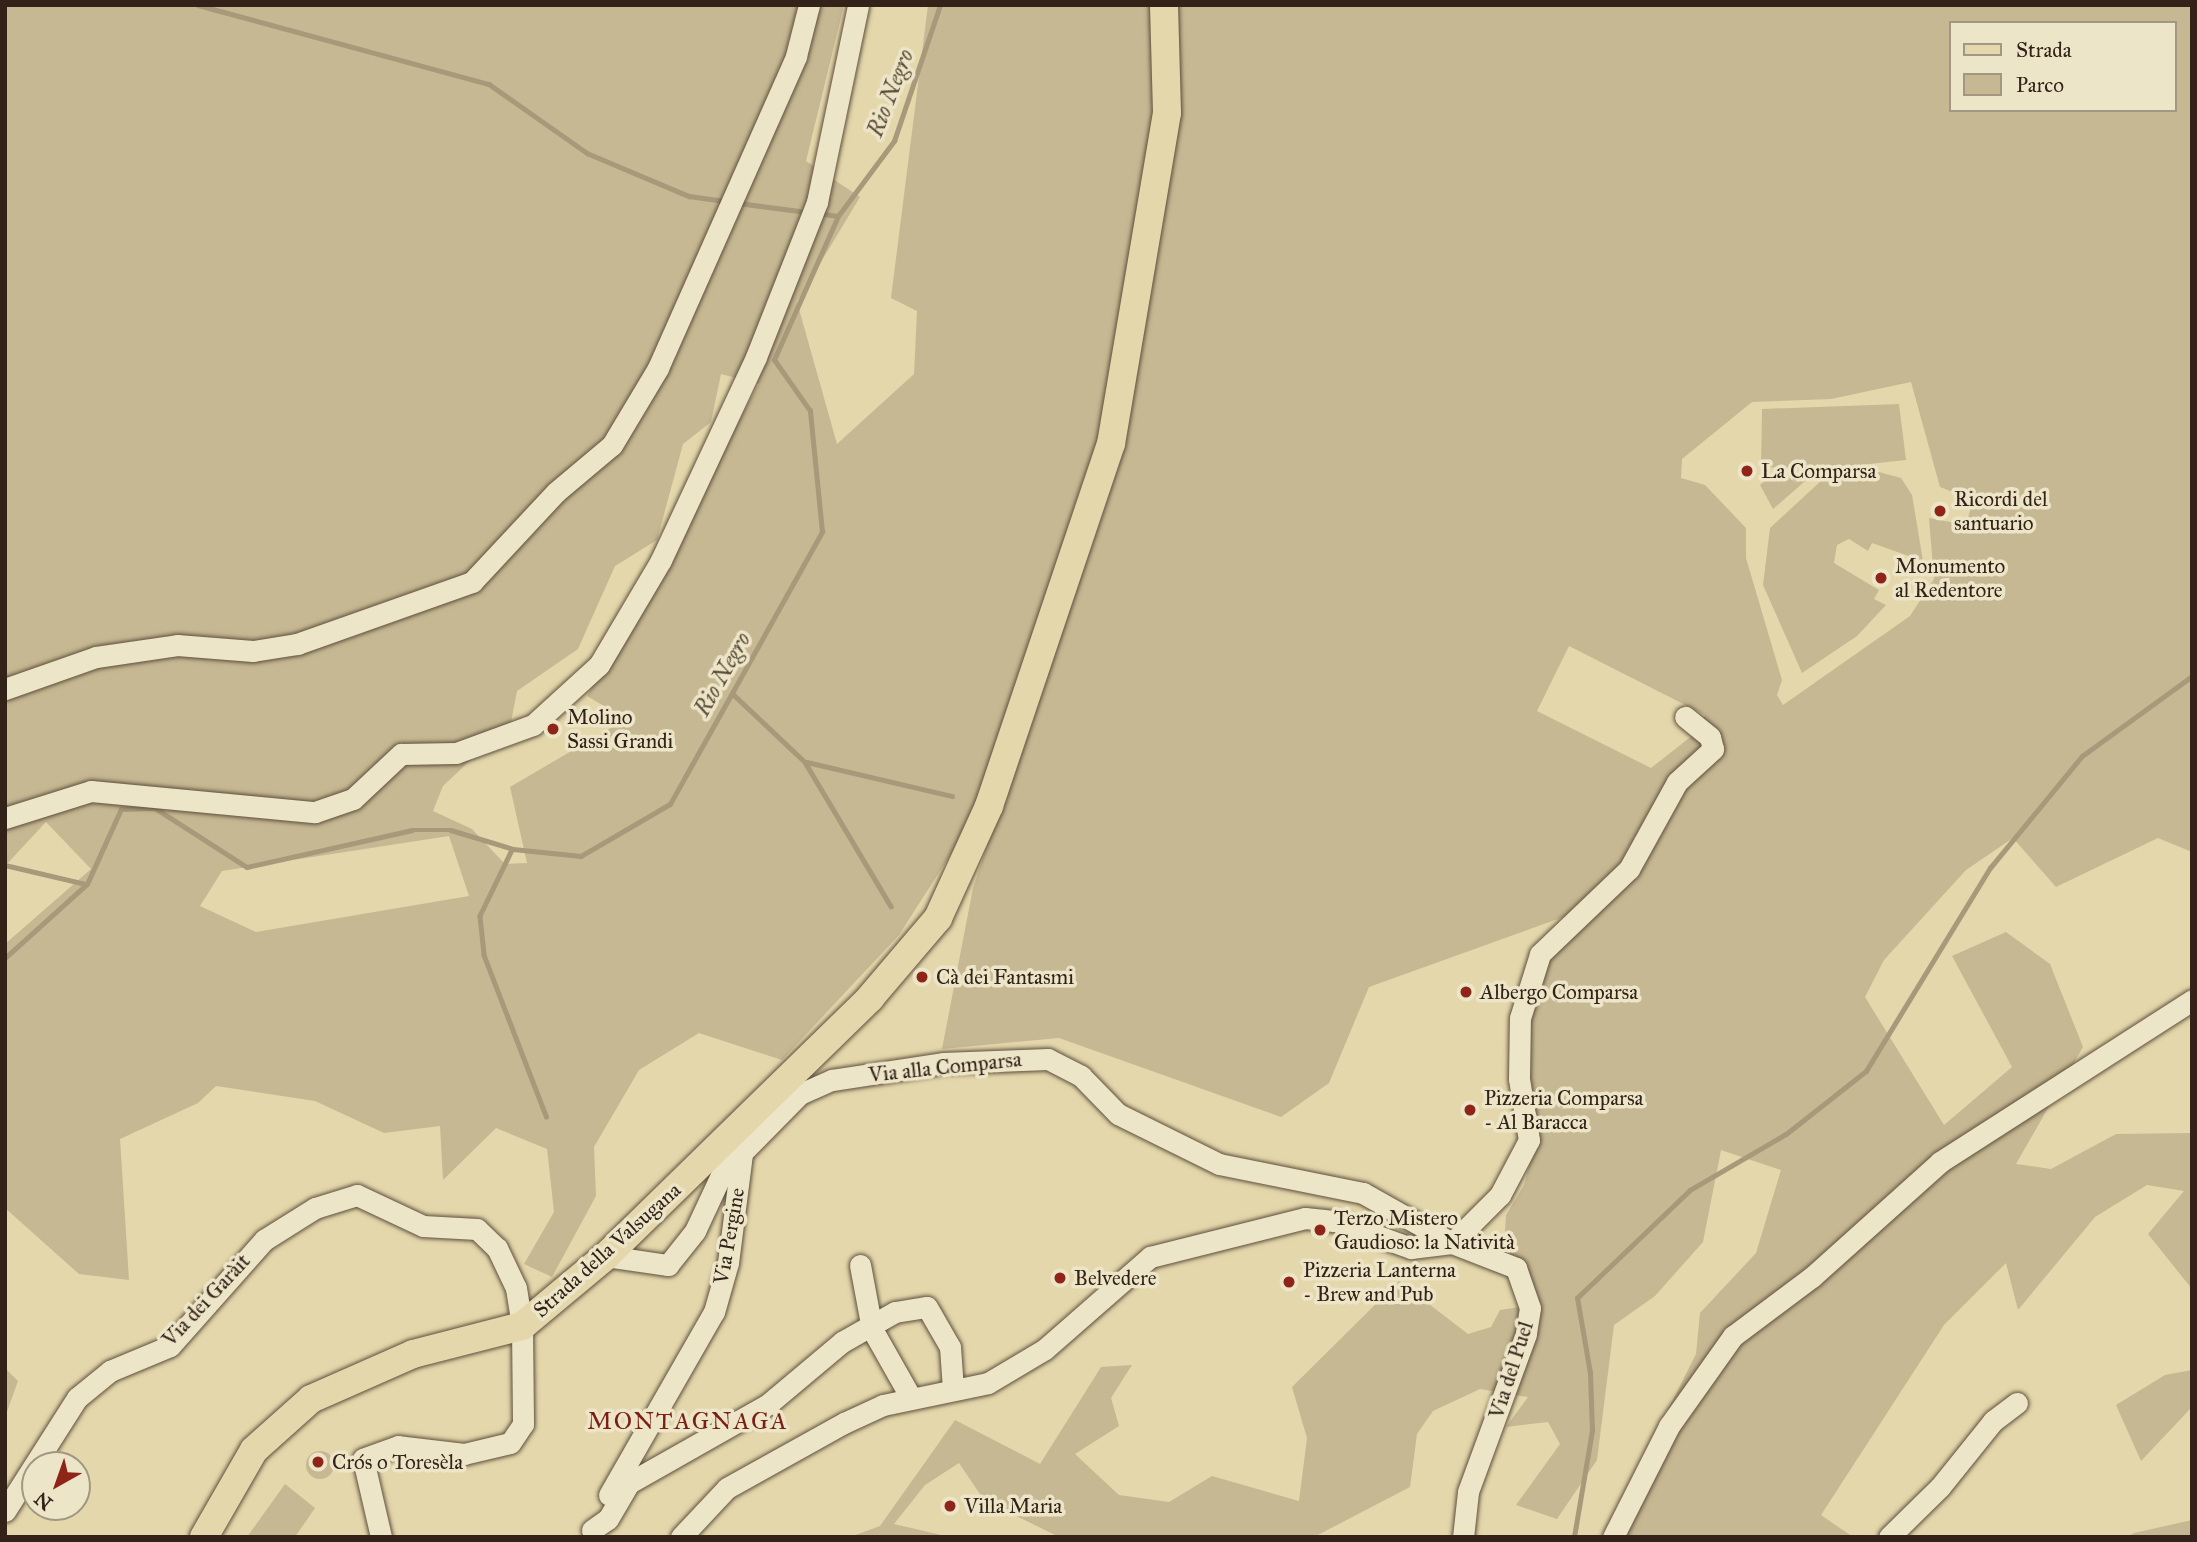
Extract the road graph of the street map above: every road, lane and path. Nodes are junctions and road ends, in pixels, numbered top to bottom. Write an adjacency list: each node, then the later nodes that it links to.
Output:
1 (810, 5): 4 (street)
2 (858, 5): 6 (street)
3 (1164, 5): 8 (main road, Strada della Valsugana)
4 (5, 689)
5 (1685, 717): 9 (street)
6 (5, 818)
7 (2192, 1000): 23 (street)
8 (740, 1141): 9 (street, Via alla Comparsa); 10 (main road, Strada della Valsugana); 10 (street, Via alla Comparsa); 18 (street, Via Pergine)
9 (1452, 1243): 14 (street); 22 (street, Via del Puel)
10 (606, 1255): 12 (main road, Strada della Valsugana)
11 (860, 1265): 13 (street)
12 (522, 1326): 17 (street, Via dei Garàit); 19 (main road, Strada della Valsugana); 20 (street, Via dei Garàit)
13 (872, 1329): 14 (street); 15 (street); 18 (street)
14 (953, 1389): 15 (street)
15 (911, 1398): 21 (street)
16 (2017, 1403): 24 (street)
17 (5, 1511)
18 (589, 1533)
19 (204, 1537)
20 (381, 1537)
21 (681, 1537)
22 (1462, 1537)
23 (1613, 1537)
24 (1889, 1537)

